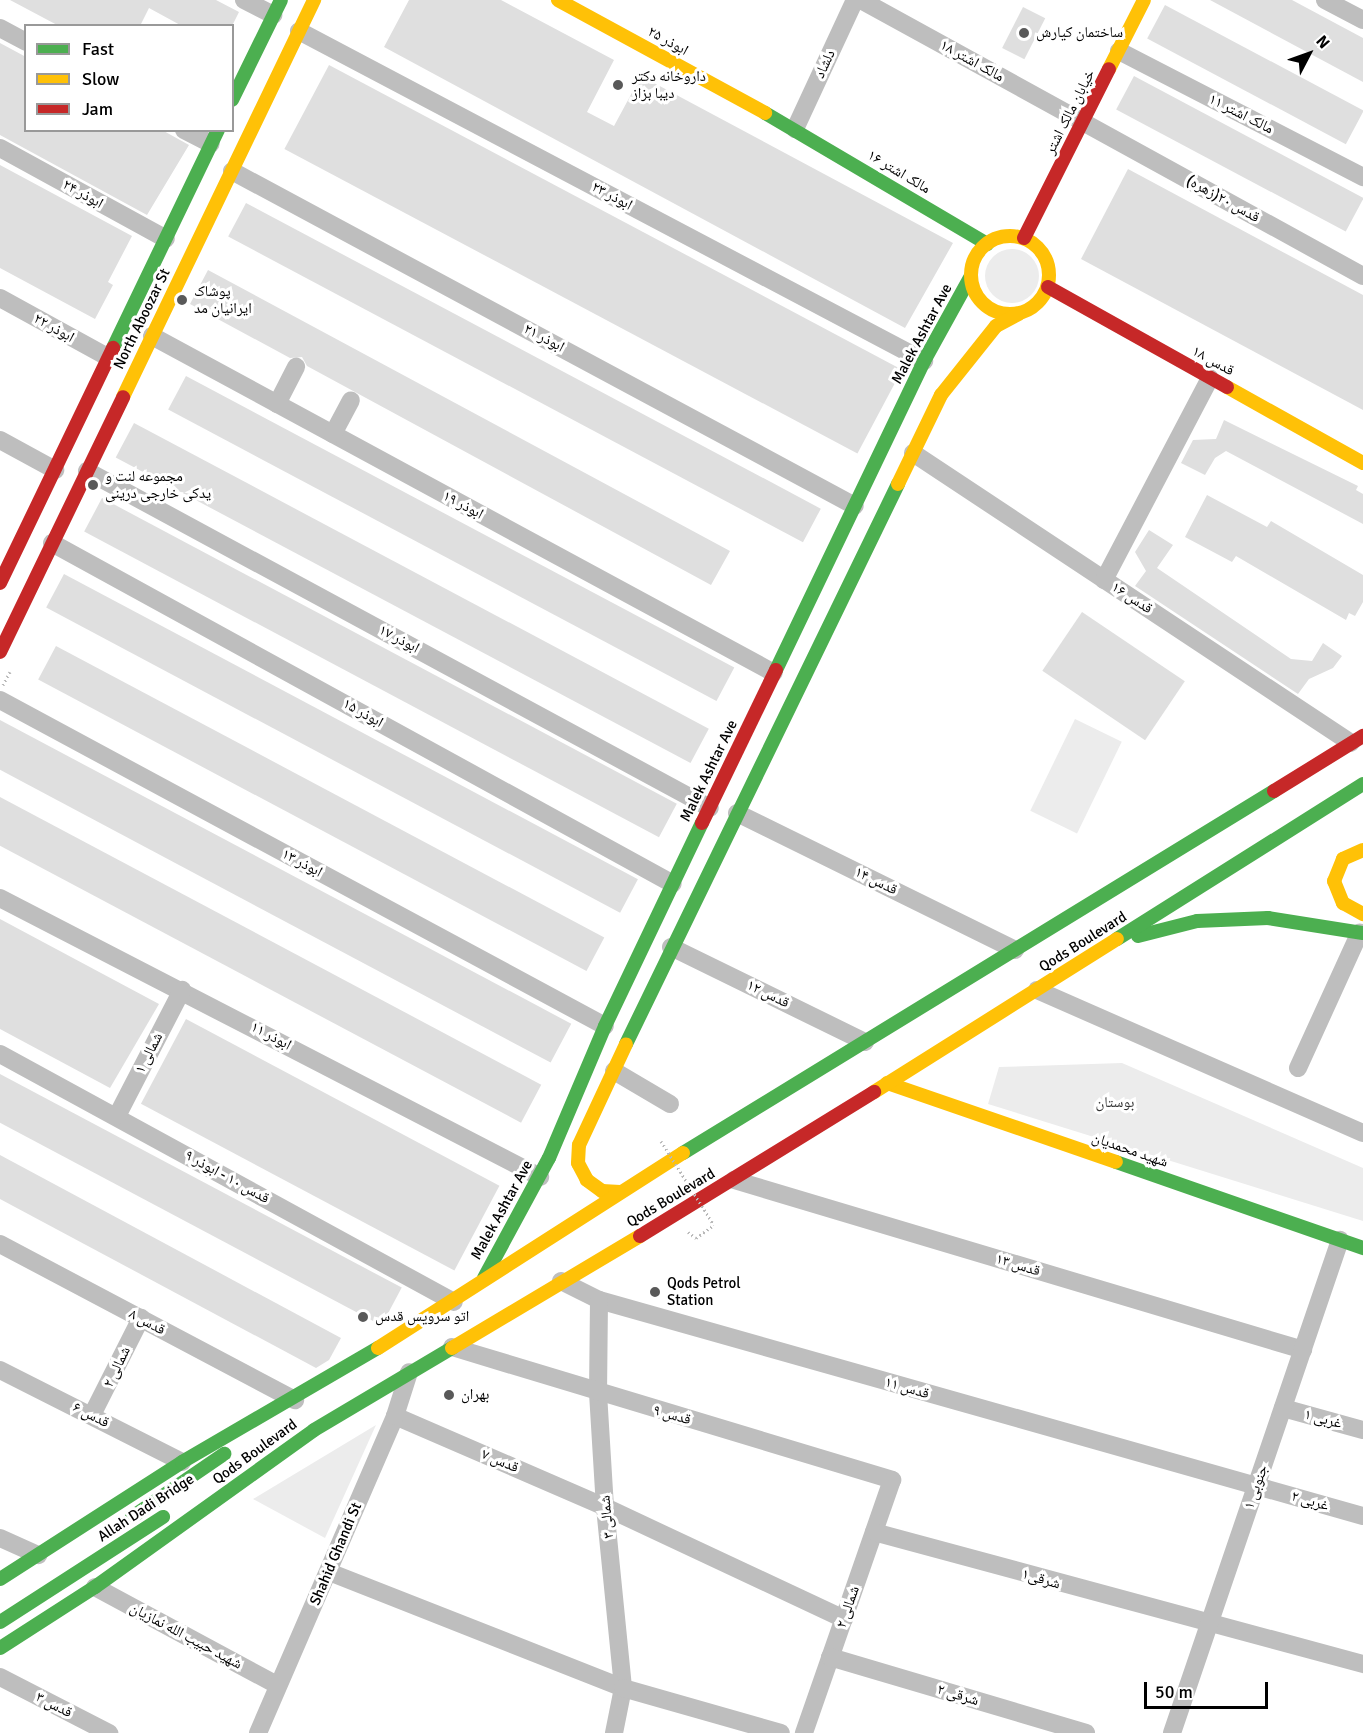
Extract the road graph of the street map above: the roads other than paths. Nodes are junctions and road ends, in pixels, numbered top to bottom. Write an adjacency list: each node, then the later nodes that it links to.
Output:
1 (244, 0): 8 (street)
2 (314, 0): 11 (main road, North Aboozar St)
3 (558, 0): 16 (main road, ابوذر ۲۵)
4 (855, 0): 16 (street, دلشاد)
5 (861, 0): 15 (street, مالک اشتر ۱۸)
6 (1144, 0): 13 (main road, خیابان مالک اشتر)
7 (1325, 0): 9 (street)
8 (277, 8): 14 (main road)
9 (1363, 20)
10 (0, 28): 12 (street)
11 (299, 31): 20 (main road, North Aboozar St); 32 (street, ابوذر ۲۳)
12 (24, 41)
13 (1119, 51): 15 (main road, خیابان مالک اشتر); 21 (street, مالک اشتر ۱۱)
14 (234, 96)
15 (1083, 123): 22 (main road, خیابان مالک اشتر); 26 (street, قدس ۲۰(زهره))
16 (795, 129): 24 (main road, مالک اشتر ۱۶)
17 (193, 132): 18 (street)
18 (214, 137): 23 (main road, North Aboozar St)
19 (0, 148): 23 (street, ابوذر ۲۴)
20 (232, 171): 30 (main road, North Aboozar St); 43 (street, ابوذر ۲۱)
21 (1363, 177)
22 (1024, 238): 24 (main road); 27 (main road)
23 (166, 239): 31 (main road, North Aboozar St)
24 (987, 244): 25 (main road)
25 (971, 276): 29 (main road); 32 (main road, Malek Ashtar Ave)
26 (1363, 276)
27 (1048, 287): 29 (main road); 34 (main road, قدس ۱۸)
28 (0, 298): 31 (street, ابوذر ۲۲)
29 (1019, 314): 39 (main road)
30 (152, 336): 36 (street, ابوذر ۱۹); 42 (main road, North Aboozar St)
31 (109, 358): 41 (main road, North Aboozar St)
32 (924, 361): 43 (main road, Malek Ashtar Ave)
33 (296, 367): 36 (street)
34 (1210, 378): 40 (main road, قدس ۱۸); 45 (street)
35 (351, 400): 37 (street)
36 (277, 404): 37 (street, ابوذر ۱۹)
37 (333, 434): 48 (street, ابوذر ۱۹)
38 (0, 440): 41 (street)
39 (913, 453): 45 (street, قدس ۱۶); 53 (main road)
40 (1363, 463)
41 (54, 470): 46 (main road, North Aboozar St)
42 (87, 471): 44 (main road, North Aboozar St); 52 (street, ابوذر ۱۷)
43 (855, 506): 48 (main road, Malek Ashtar Ave)
44 (52, 543): 47 (main road, North Aboozar St); 55 (street, ابوذر ۱۵)
45 (1104, 580): 50 (street, قدس ۱۶)
46 (0, 583)
47 (0, 652)
48 (774, 674): 52 (main road, Malek Ashtar Ave)
49 (0, 700): 64 (street, ابوذر ۱۳)
50 (1357, 740): 61 (main road, Qods Boulevard)
51 (1363, 784): 59 (main road, Qods Boulevard)
52 (710, 808): 55 (main road, Malek Ashtar Ave)
53 (736, 813): 60 (main road); 61 (street, قدس ۱۴)
54 (1363, 850): 57 (main road)
55 (673, 884): 64 (main road, Malek Ashtar Ave)
56 (0, 898): 62 (street, ابوذر ۱۱)
57 (1363, 914)
58 (1361, 933): 59 (main road); 67 (street)
59 (1113, 943): 63 (main road, Qods Boulevard)
60 (671, 947): 65 (street, قدس ۱۲); 68 (main road)
61 (1015, 950): 65 (main road, Qods Boulevard)
62 (182, 990): 71 (street, شمالی ۱); 74 (street, ابوذر ۱۱)
63 (1037, 990): 69 (main road, Qods Boulevard); 72 (street)
64 (605, 1026): 74 (main road, Malek Ashtar Ave)
65 (865, 1041): 77 (main road, Qods Boulevard)
66 (0, 1054): 71 (street, قدس ۱۰ - ابوذر ۹)
67 (1298, 1068)
68 (614, 1071): 70 (street); 73 (main road)
69 (887, 1083): 75 (main road, Qods Boulevard); 78 (main road, شهید محمدیان)
70 (670, 1104)
71 (117, 1116): 84 (street, قدس ۱۰ - ابوذر ۹)
72 (1363, 1133)
73 (578, 1163): 76 (main road); 77 (main road)
74 (547, 1176): 82 (main road, Malek Ashtar Ave)
75 (734, 1180): 81 (main road, Qods Boulevard); 87 (street, قدس ۱۳)
76 (567, 1182)
77 (620, 1192): 82 (main road, Qods Boulevard)
78 (1340, 1240): 80 (main road, شهید محمدیان); 87 (street, ۱ جنوبی)
79 (0, 1244): 85 (street, قدس ۸)
80 (1363, 1248)
81 (561, 1281): 83 (street, قدس ۱۱); 86 (main road, Qods Boulevard)
82 (481, 1282): 84 (main road, Qods Boulevard)
83 (599, 1300): 90 (street, شمالی ۳); 100 (street, قدس ۱۱)
84 (454, 1302): 91 (main road, Qods Boulevard)
85 (141, 1318): 91 (street, قدس ۸); 93 (street, شمالی ۲)
86 (452, 1347): 89 (main road, Qods Boulevard); 90 (street, قدس ۹)
87 (1303, 1350): 92 (street, ۱ جنوبی)
88 (0, 1370): 93 (street, قدس ۶)
89 (409, 1372): 94 (street, Shahid Ghandi St); 95 (main road, Qods Boulevard)
90 (598, 1393): 98 (street, قدس ۹); 101 (street, شمالی ۳)
91 (292, 1402): 97 (main road, Qods Boulevard); 104 (main road, Allah Dadi Bridge)
92 (1283, 1408): 96 (street, غربی ۱); 100 (street, ۱ جنوبی)
93 (92, 1416): 97 (street, قدس ۶)
94 (395, 1416): 101 (street, قدس ۷); 108 (street, Shahid Ghandi St)
95 (314, 1430): 99 (main road, Allah Dadi Bridge); 110 (main road, Qods Boulevard)
96 (1363, 1430)
97 (182, 1462): 107 (main road, Qods Boulevard)
98 (892, 1480): 105 (street, شمالی ۲)
99 (211, 1485)
100 (1256, 1486): 103 (street, غربی ۲); 113 (street, ۱ جنوبی)
101 (605, 1507): 111 (street, قدس ۷); 119 (street, شمالی ۳)
102 (171, 1511): 112 (main road, Allah Dadi Bridge)
103 (1363, 1516)
104 (115, 1528)
105 (874, 1532): 111 (street, شمالی ۲); 113 (street, شرقی۱)
106 (0, 1538): 107 (street)
107 (38, 1555): 109 (main road, Qods Boulevard)
108 (329, 1572): 118 (street, Shahid Ghandi St); 119 (street)
109 (0, 1579)
110 (95, 1587): 114 (main road, Qods Boulevard); 118 (street, شهید حبیب الله نمازیان)
111 (844, 1619): 115 (street, شمالی ۲)
112 (0, 1622)
113 (1209, 1625): 116 (street, شرقی۱); 126 (street, ۱ جنوبی)
114 (0, 1648)
115 (830, 1657): 124 (street, شمالی ۲); 125 (street, شرقی ۲)
116 (1363, 1664)
117 (0, 1677): 120 (street, قدس ۳)
118 (277, 1685): 121 (street, Shahid Ghandi St)
119 (623, 1688): 122 (street, شمالی ۳); 123 (street)
120 (109, 1733)
121 (258, 1733)
122 (614, 1733)
123 (781, 1733)
124 (804, 1733)
125 (1086, 1733)
126 (1172, 1733)

